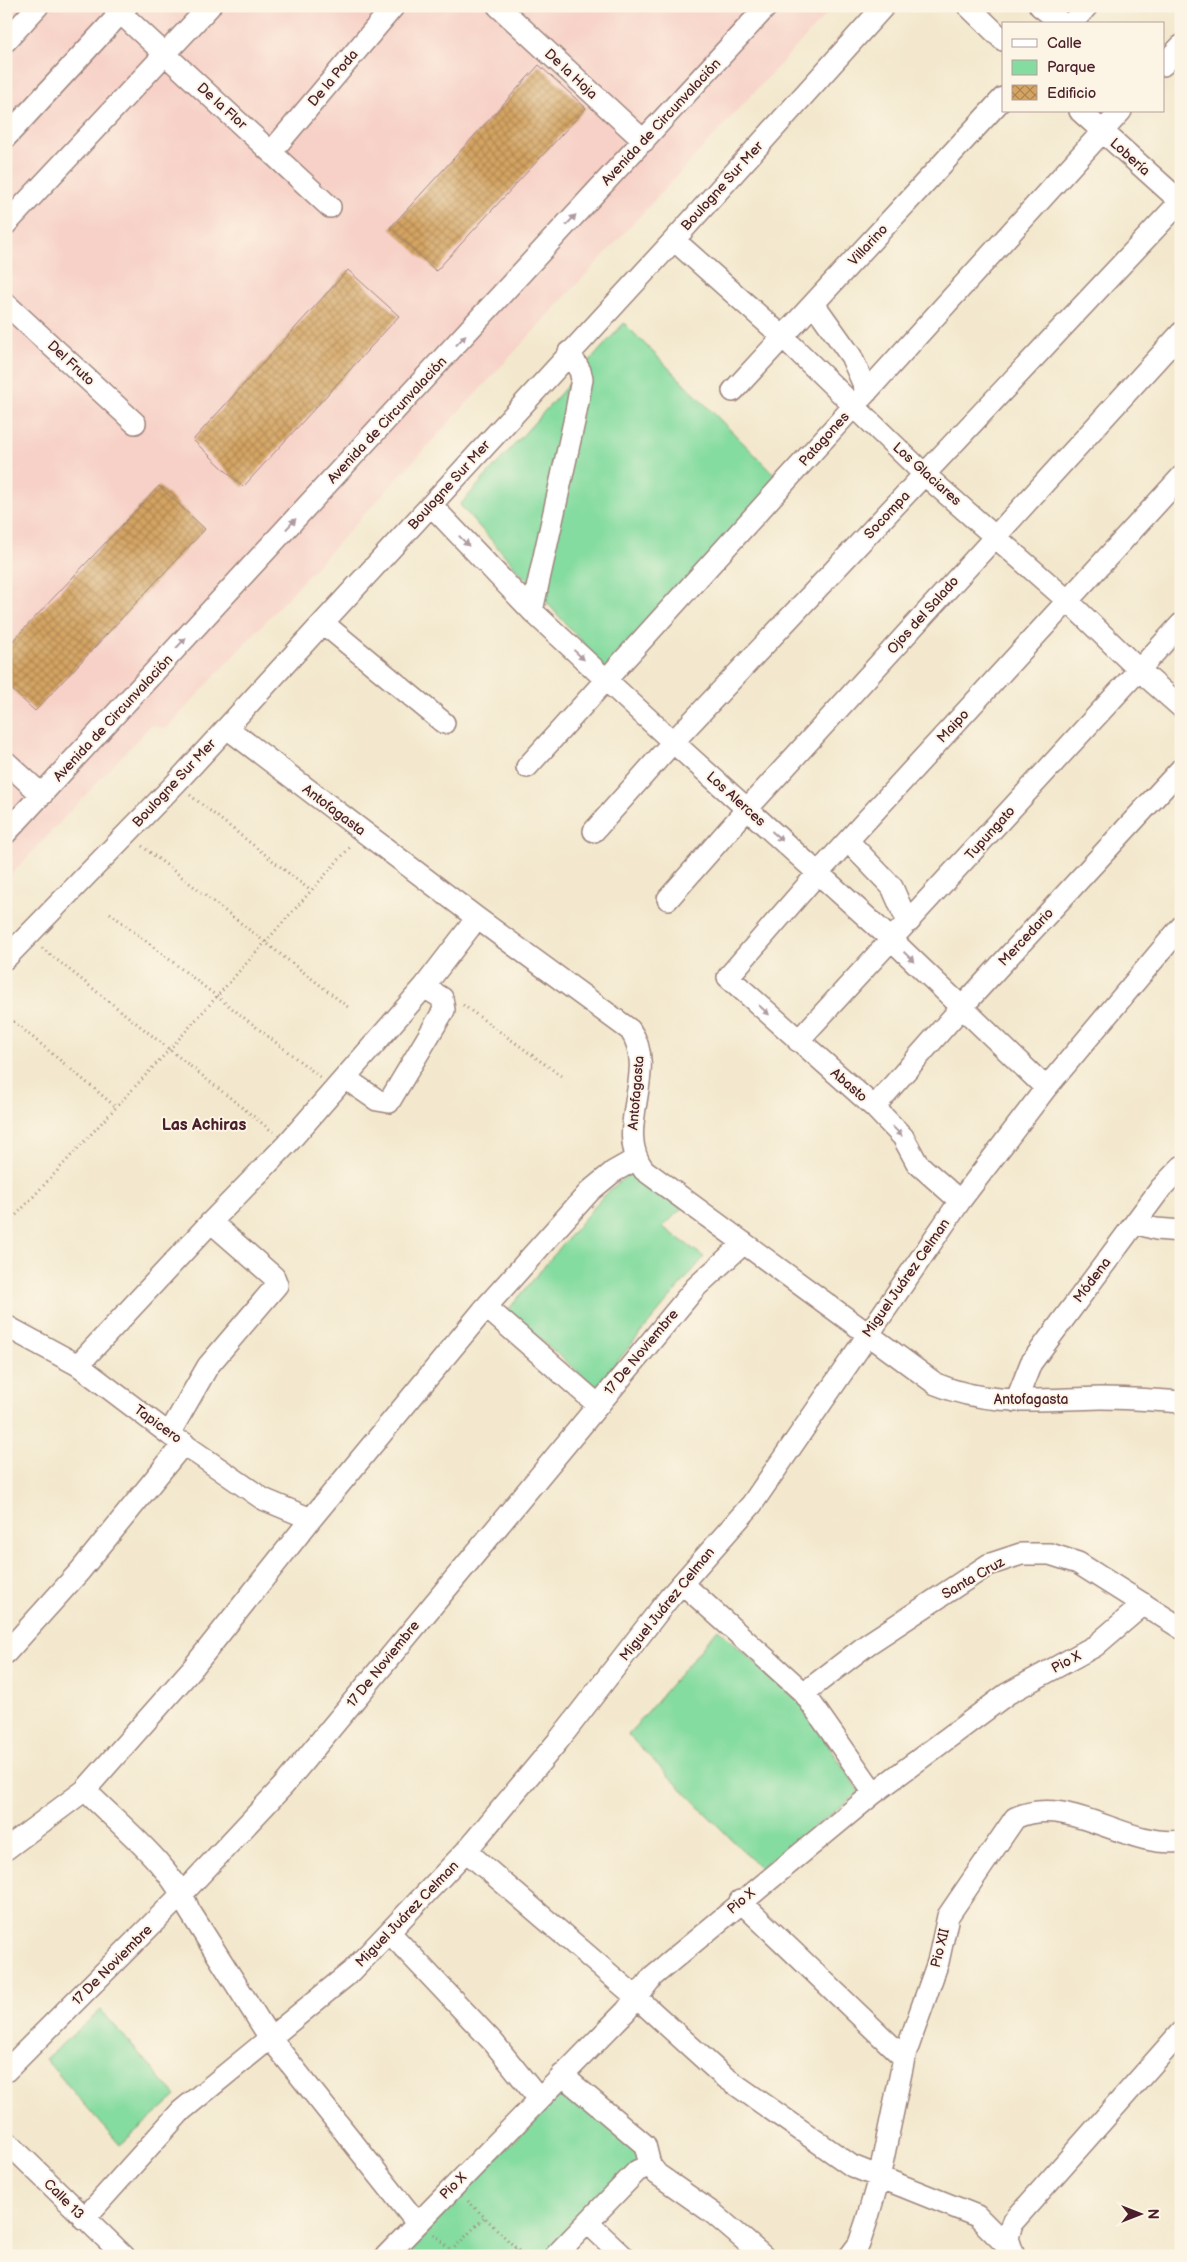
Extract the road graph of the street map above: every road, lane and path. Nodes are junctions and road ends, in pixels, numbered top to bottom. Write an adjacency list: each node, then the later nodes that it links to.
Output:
1 (38, 6): 14 (street)
2 (210, 6): 16 (street)
3 (394, 6): 24 (street, De la Poda)
4 (498, 6): 23 (street, De la Hoja)
5 (767, 6): 23 (street, Avenida de Circunvalación)
6 (884, 6): 28 (street, Boulogne Sur Mer)
7 (968, 6): 13 (street)
8 (1040, 6): 11 (street)
9 (1087, 6): 12 (street)
10 (120, 9): 16 (street, De la Flor); 22 (street)
11 (1060, 22)
12 (1073, 22)
13 (1002, 39)
14 (6, 41)
15 (1181, 46): 17 (street)
16 (165, 53): 24 (street, De la Flor); 27 (street)
17 (1164, 64)
18 (1002, 99): 30 (street, Villarino)
19 (1081, 112): 21 (street, Lobería)
20 (1121, 112): 21 (street, Patagones)
21 (1102, 132): 25 (street, Lobería); 35 (street, Patagones)
22 (6, 137)
23 (644, 141): 55 (street, Avenida de Circunvalación, one-way to 23)
24 (272, 151): 26 (street, De la Flor)
25 (1181, 201): 37 (street, Socompa)
26 (330, 207)
27 (6, 224)
28 (674, 240): 32 (street, Los Glaciares); 33 (street, Boulogne Sur Mer)
29 (6, 304): 36 (street, Del Fruto)
30 (814, 304): 32 (street, Villarino); 35 (street)
31 (1181, 333): 40 (street, Ojos del Salado)
32 (783, 337): 34 (street, Villarino); 35 (street, Los Glaciares)
33 (569, 352): 39 (street, Boulogne Sur Mer); 42 (street)
34 (733, 392)
35 (860, 399): 37 (street, Los Glaciares); 46 (street, Patagones)
36 (135, 422)
37 (925, 474): 40 (street, Los Glaciares); 50 (street, Socompa)
38 (1181, 477): 41 (street, Maipo)
39 (430, 505): 42 (street, Los Alerces, one-way to 42); 43 (street, Boulogne Sur Mer)
40 (995, 535): 41 (street, Los Glaciares); 56 (street, Ojos del Salado)
41 (1068, 601): 45 (street, Los Glaciares); 61 (street, Maipo)
42 (532, 611): 46 (street, Los Alerces, one-way to 46)
43 (323, 623): 48 (street); 49 (street, Boulogne Sur Mer)
44 (1181, 624): 45 (street, Tupungato)
45 (1139, 670): 47 (street, Los Glaciares); 67 (street, Tupungato)
46 (607, 681): 50 (street, Los Alerces); 52 (street, Patagones)
47 (1181, 707)
48 (444, 723)
49 (227, 728): 54 (street, Boulogne Sur Mer); 58 (street, Antofagasta)
50 (673, 742): 56 (street, Los Alerces); 57 (street, Socompa)
51 (6, 762): 55 (street)
52 (527, 767)
53 (1181, 769): 78 (street, Mercedario)
54 (176, 783): 60 (street, Boulogne Sur Mer); 63 (path)
55 (42, 795): 59 (street, Avenida de Circunvalación)
56 (747, 809): 62 (street, Los Alerces, one-way to 62); 64 (street, Ojos del Salado)
57 (594, 830)
58 (363, 832): 63 (path); 66 (street, Antofagasta)
59 (6, 833)
60 (126, 834): 69 (street, Boulogne Sur Mer); 71 (path)
61 (848, 841): 62 (street, Maipo); 67 (street)
62 (818, 873): 70 (street, Los Alerces); 73 (street, Maipo)
63 (311, 891): 71 (path)
64 (668, 898)
65 (110, 912): 75 (path)
66 (477, 918): 74 (street); 88 (street, Antofagasta)
67 (910, 921): 70 (street, Tupungato)
68 (1181, 927): 84 (street, Miguel Juárez Celman)
69 (27, 936): 72 (street, Boulogne Sur Mer); 81 (path)
70 (892, 940): 78 (street, Los Alerces, one-way to 78); 80 (street, Tupungato)
71 (265, 943): 75 (path); 77 (path)
72 (6, 958)
73 (728, 977): 80 (street, Abasto, one-way to 80)
74 (424, 987): 76 (street); 83 (street)
75 (217, 996): 81 (path); 83 (path)
76 (442, 998): 82 (path); 83 (street)
77 (348, 1008)
78 (961, 1008): 84 (street, Los Alerces); 86 (street, Mercedario)
79 (6, 1015): 85 (path)
80 (798, 1041): 86 (street, Abasto)
81 (169, 1050): 85 (path); 87 (path)
82 (564, 1078)
83 (340, 1083): 87 (street)
84 (1046, 1088): 90 (street, Miguel Juárez Celman)
85 (116, 1107): 93 (path)
86 (874, 1107): 90 (street, Abasto, one-way to 90)
87 (288, 1144): 91 (street)
88 (636, 1159): 95 (street, Antofagasta); 96 (street)
89 (1181, 1167): 92 (street, Módena)
90 (960, 1201): 98 (street, Miguel Juárez Celman)
91 (211, 1222): 99 (street); 103 (street)
92 (1135, 1223): 94 (street); 100 (street, Módena)
93 (6, 1226)
94 (1181, 1231)
95 (744, 1244): 98 (street, Antofagasta); 102 (street, 17 De Noviembre)
96 (486, 1307): 102 (street); 104 (street)
97 (6, 1326): 99 (street, Tapicero)
98 (867, 1333): 100 (street, Antofagasta); 105 (street, Miguel Juárez Celman)
99 (78, 1365): 103 (street, Tapicero)
100 (1016, 1401): 101 (street, Antofagasta)
101 (1181, 1402)
102 (597, 1404): 115 (street, 17 De Noviembre)
103 (176, 1438): 104 (street, Tapicero); 108 (street)
104 (311, 1519): 110 (street)
105 (682, 1583): 109 (street); 114 (street, Miguel Juárez Celman)
106 (1144, 1604): 107 (street, Santa Cruz); 109 (street, Santa Cruz); 111 (street, Pio X)
107 (1181, 1628)
108 (6, 1653)
109 (804, 1693): 111 (street)
110 (85, 1790): 113 (street); 115 (street)
111 (874, 1793): 116 (street, Pio X)
112 (1181, 1841): 121 (street, Pio XII)
113 (6, 1849)
114 (466, 1851): 117 (street, Miguel Juárez Celman); 118 (street)
115 (183, 1893): 120 (street); 122 (street, 17 De Noviembre)
116 (740, 1901): 118 (street, Pio X); 121 (street)
117 (390, 1933): 120 (street, Miguel Juárez Celman); 124 (street)
118 (636, 1997): 123 (street, Pio X); 127 (street)
119 (1181, 2032): 136 (street)
120 (270, 2038): 130 (street, Miguel Juárez Celman); 131 (street)
121 (904, 2058): 127 (street, Pio XII)
122 (6, 2071)
123 (562, 2075): 124 (street, Pio X); 126 (street)
124 (539, 2099): 131 (street, Pio X)
125 (6, 2141): 130 (street, Calle 13)
126 (650, 2165): 132 (street); 144 (street)
127 (880, 2178): 136 (street); 145 (street, Pio XII)
128 (459, 2206): 129 (path)
129 (485, 2217): 134 (path); 135 (path)
130 (84, 2219): 137 (street, Calle 13)
131 (417, 2223): 138 (street, Pio X)
132 (588, 2223): 142 (street); 143 (street)
133 (440, 2226): 135 (path)
134 (516, 2247): 140 (path); 141 (path)
135 (451, 2250): 139 (path)
136 (1012, 2252)
137 (124, 2256)
138 (386, 2256)
139 (457, 2256)
140 (508, 2256)
141 (524, 2256)
142 (555, 2256)
143 (623, 2256)
144 (763, 2256)
145 (850, 2256)

